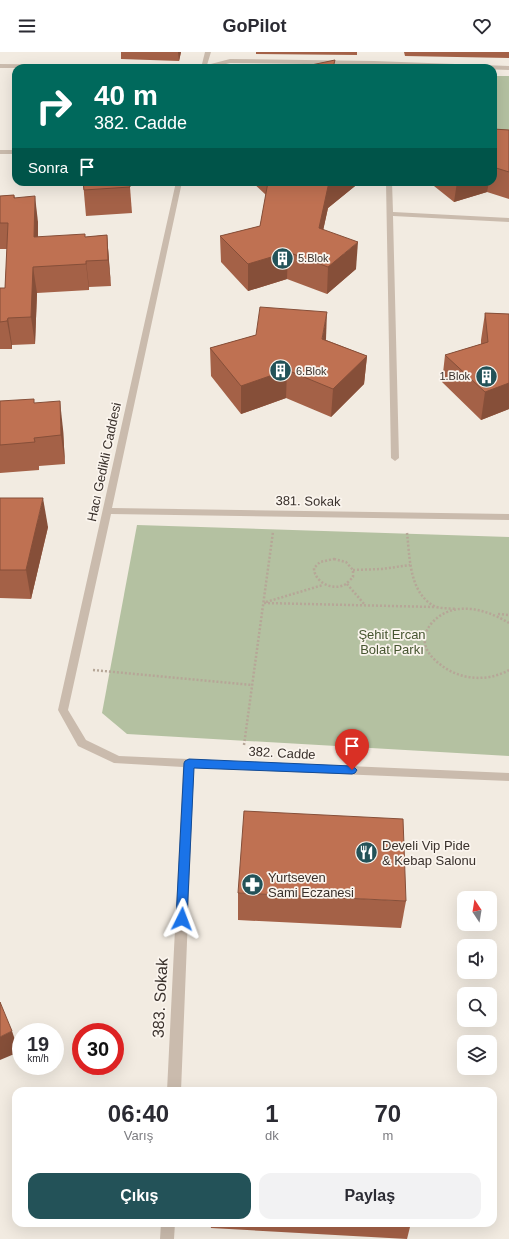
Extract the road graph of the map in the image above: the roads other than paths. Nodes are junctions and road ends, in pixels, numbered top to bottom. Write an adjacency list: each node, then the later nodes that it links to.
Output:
1 (208, 52): 2 (street)
2 (205, 64)
3 (219, 64): 4 (street)
4 (442, 64)
5 (0, 66): 6 (street)
6 (12, 66)
7 (497, 67): 8 (street)
8 (509, 68)
9 (0, 152): 10 (street)
10 (12, 152)
11 (178, 186): 16 (street, Hacı Gedikli Caddesi)
12 (389, 186): 13 (street)
13 (390, 214): 14 (street); 15 (street)
14 (509, 220)
15 (395, 458)
16 (107, 511): 17 (street, 381. Sokak); 18 (street, Hacı Gedikli Caddesi)
17 (509, 517)
18 (82, 743): 19 (street, 382. Cadde)
19 (189, 763): 20 (street, 382. Cadde); 21 (street, 383. Sokak)
20 (509, 778)
21 (174, 1087)
22 (168, 1227): 23 (street)
23 (167, 1239)

